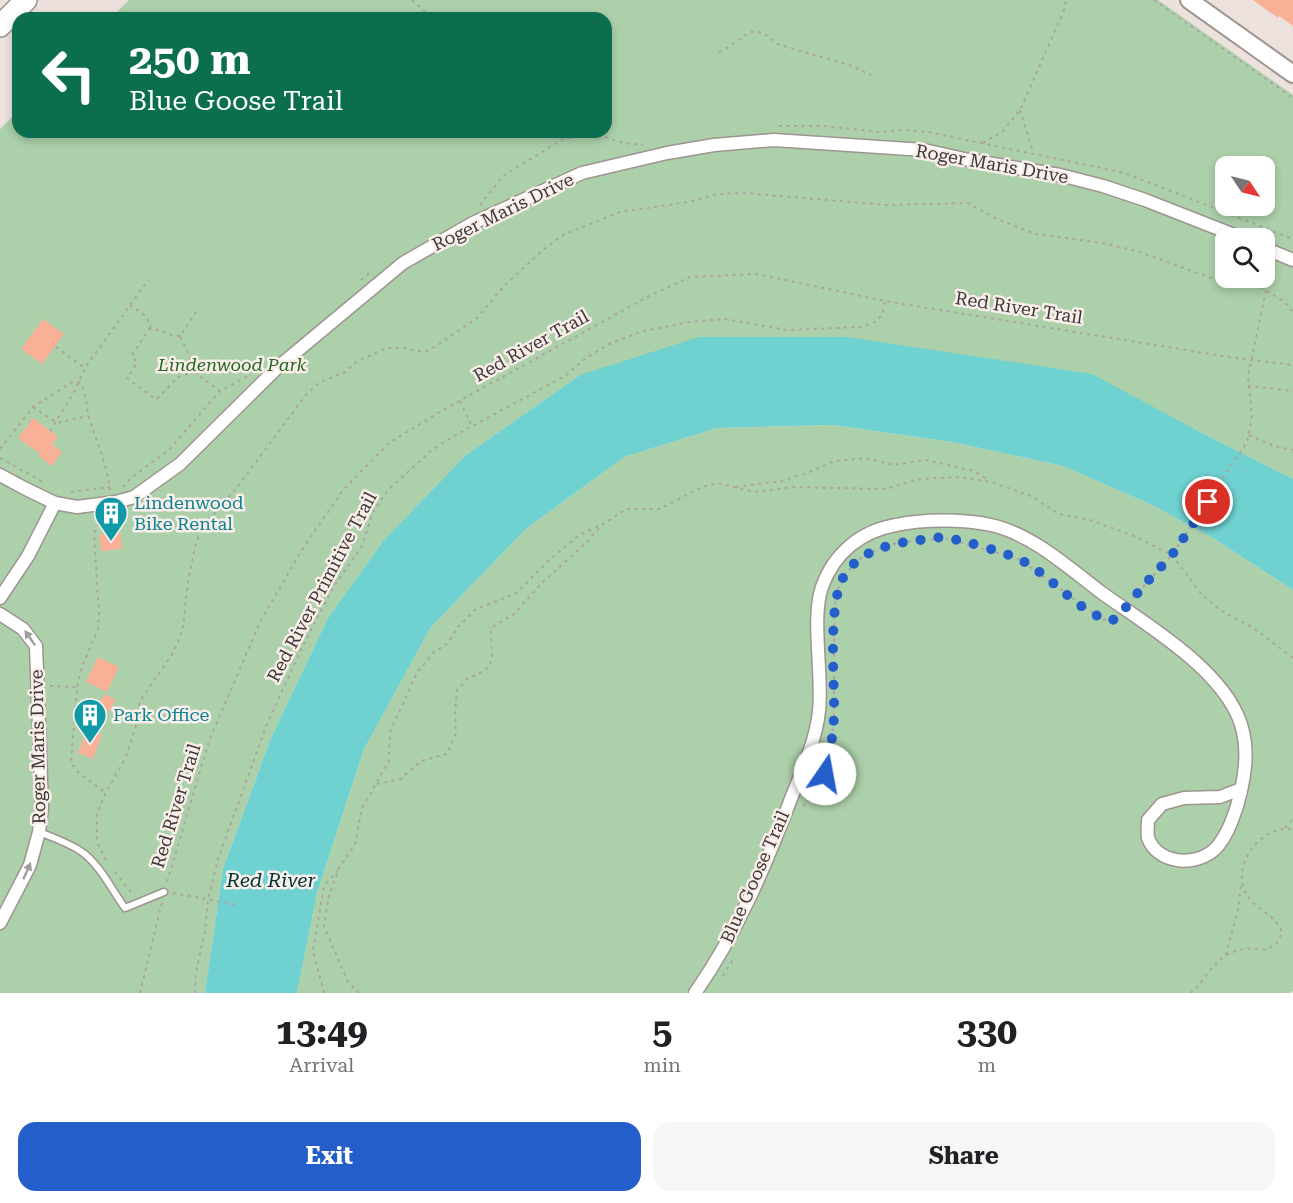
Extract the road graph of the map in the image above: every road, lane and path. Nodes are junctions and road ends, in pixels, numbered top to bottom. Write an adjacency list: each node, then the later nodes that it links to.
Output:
1 (26, 0): 6 (highway)
2 (412, 0): 7 (path)
3 (1065, 0): 14 (path)
4 (1154, 0): 13 (path)
5 (1189, 0): 11 (street)
6 (14, 12)
7 (425, 12)
8 (12, 14): 9 (highway)
9 (0, 26)
10 (718, 51): 12 (path)
11 (1293, 74)
12 (871, 75)
13 (1293, 98)
14 (1020, 110): 19 (path); 21 (path)
15 (773, 127): 19 (path)
16 (568, 138): 18 (path)
17 (610, 138): 20 (path)
18 (563, 139): 22 (path)
19 (983, 143): 21 (path)
20 (644, 145)
21 (1033, 153): 24 (path)
22 (480, 206)
23 (1216, 228): 63 (street, Roger Maris Drive)
24 (1293, 239)
25 (1275, 253): 26 (street)
26 (1293, 260)
27 (378, 266): 29 (path)
28 (148, 280): 32 (path)
29 (361, 280)
30 (1267, 290): 34 (path); 38 (path); 73 (path)
31 (885, 301): 38 (path, Red River Trail); 47 (path, Red River Trail); 51 (path, Red River Primitive Trail)
32 (130, 305): 35 (path); 40 (path)
33 (196, 312): 36 (path)
34 (1293, 312)
35 (151, 329): 36 (path); 42 (path)
36 (180, 336): 42 (path)
37 (56, 347): 40 (path)
38 (1252, 360): 39 (path, Red River Trail); 44 (path)
39 (1293, 365)
40 (86, 368): 43 (path)
41 (254, 371): 45 (path)
42 (194, 372): 45 (path)
43 (79, 382): 48 (path); 49 (path); 50 (path)
44 (1248, 386): 46 (path); 53 (path)
45 (220, 391): 63 (path)
46 (1293, 391)
47 (460, 401): 51 (path); 83 (path, Red River Trail)
48 (33, 407): 50 (path); 54 (path)
49 (89, 416): 50 (path); 60 (path)
50 (55, 422): 52 (path)
51 (471, 425): 84 (path, Red River Primitive Trail)
52 (50, 431)
53 (1249, 435): 55 (path); 67 (path, Blue Goose Trail)
54 (0, 449)
55 (1293, 450)
56 (0, 458): 59 (path)
57 (0, 474): 62 (street, Roger Maris Drive)
58 (991, 482): 61 (path)
59 (50, 487)
60 (110, 487): 62 (path); 63 (path)
61 (734, 487)
62 (58, 498): 63 (street, Roger Maris Drive); 66 (street)
63 (112, 502): 70 (path)
64 (602, 525): 71 (path)
65 (543, 582): 71 (path)
66 (0, 597)
67 (1124, 609): 72 (street); 74 (path, Blue Goose Trail); 95 (street)
68 (0, 614): 69 (street, Roger Maris Drive, one-way to 68)
69 (38, 686): 70 (path); 78 (street, Roger Maris Drive)
70 (77, 687): 73 (path)
71 (377, 784): 81 (path)
72 (1241, 789): 72 (street)
73 (106, 793): 79 (path)
74 (801, 808)
75 (1293, 819): 76 (path)
76 (1284, 828): 77 (path); 82 (path)
77 (1293, 829)
78 (39, 832): 85 (lane); 87 (street, Roger Maris Drive, one-way to 78)
79 (106, 861)
80 (110, 867): 85 (path)
81 (339, 868): 93 (path); 94 (path)
82 (1241, 882): 89 (path); 89 (path)
83 (164, 892): 84 (path); 85 (lane); 91 (path, Red River Trail)
84 (208, 900): 86 (path); 92 (path, Red River Primitive Trail)
85 (139, 902)
86 (238, 905)
87 (0, 923)
88 (738, 950): 90 (path, Blue Goose Trail)
89 (1225, 957): 96 (path)
90 (722, 977)
91 (140, 993)
92 (195, 993)
93 (324, 993)
94 (359, 993)
95 (695, 993)
96 (1190, 993)

